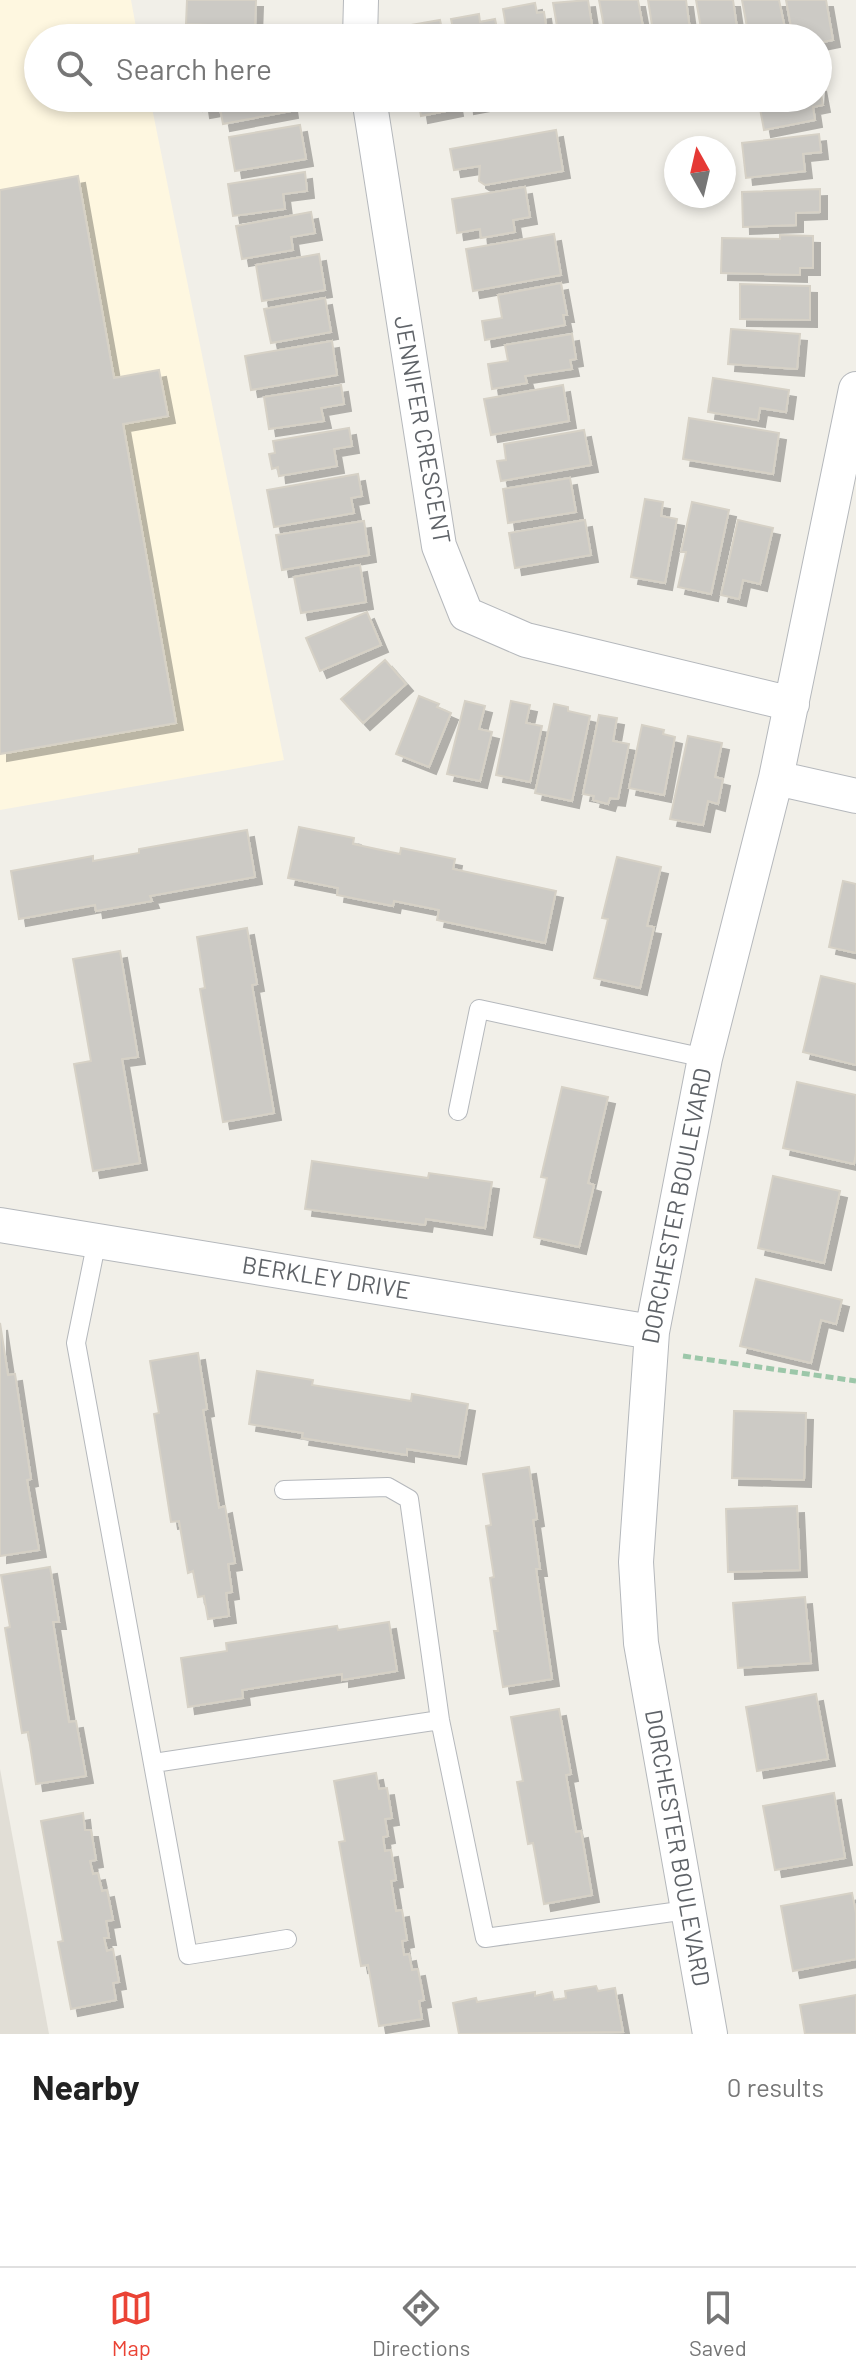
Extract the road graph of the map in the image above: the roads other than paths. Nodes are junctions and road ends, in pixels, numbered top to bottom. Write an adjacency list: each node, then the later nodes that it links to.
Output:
1 (361, 0): 2 (street)
2 (360, 24)
3 (371, 112): 5 (street, JENNIFER CRESCENT)
4 (856, 389): 5 (street, DORCHESTER BOULEVARD)
5 (792, 704): 6 (street, DORCHESTER BOULEVARD)
6 (776, 778): 7 (street); 8 (street, DORCHESTER BOULEVARD)
7 (856, 796)
8 (705, 1058): 9 (lane); 12 (street, DORCHESTER BOULEVARD)
9 (458, 1111)
10 (0, 1225): 11 (street, BERKLEY DRIVE)
11 (97, 1240): 12 (street, BERKLEY DRIVE); 15 (lane)
12 (651, 1341): 16 (street, DORCHESTER BOULEVARD)
13 (284, 1490): 14 (lane)
14 (440, 1720): 15 (lane); 16 (lane)
15 (154, 1763): 17 (lane)
16 (687, 1910): 18 (street, DORCHESTER BOULEVARD)
17 (287, 1939)
18 (710, 2034)

